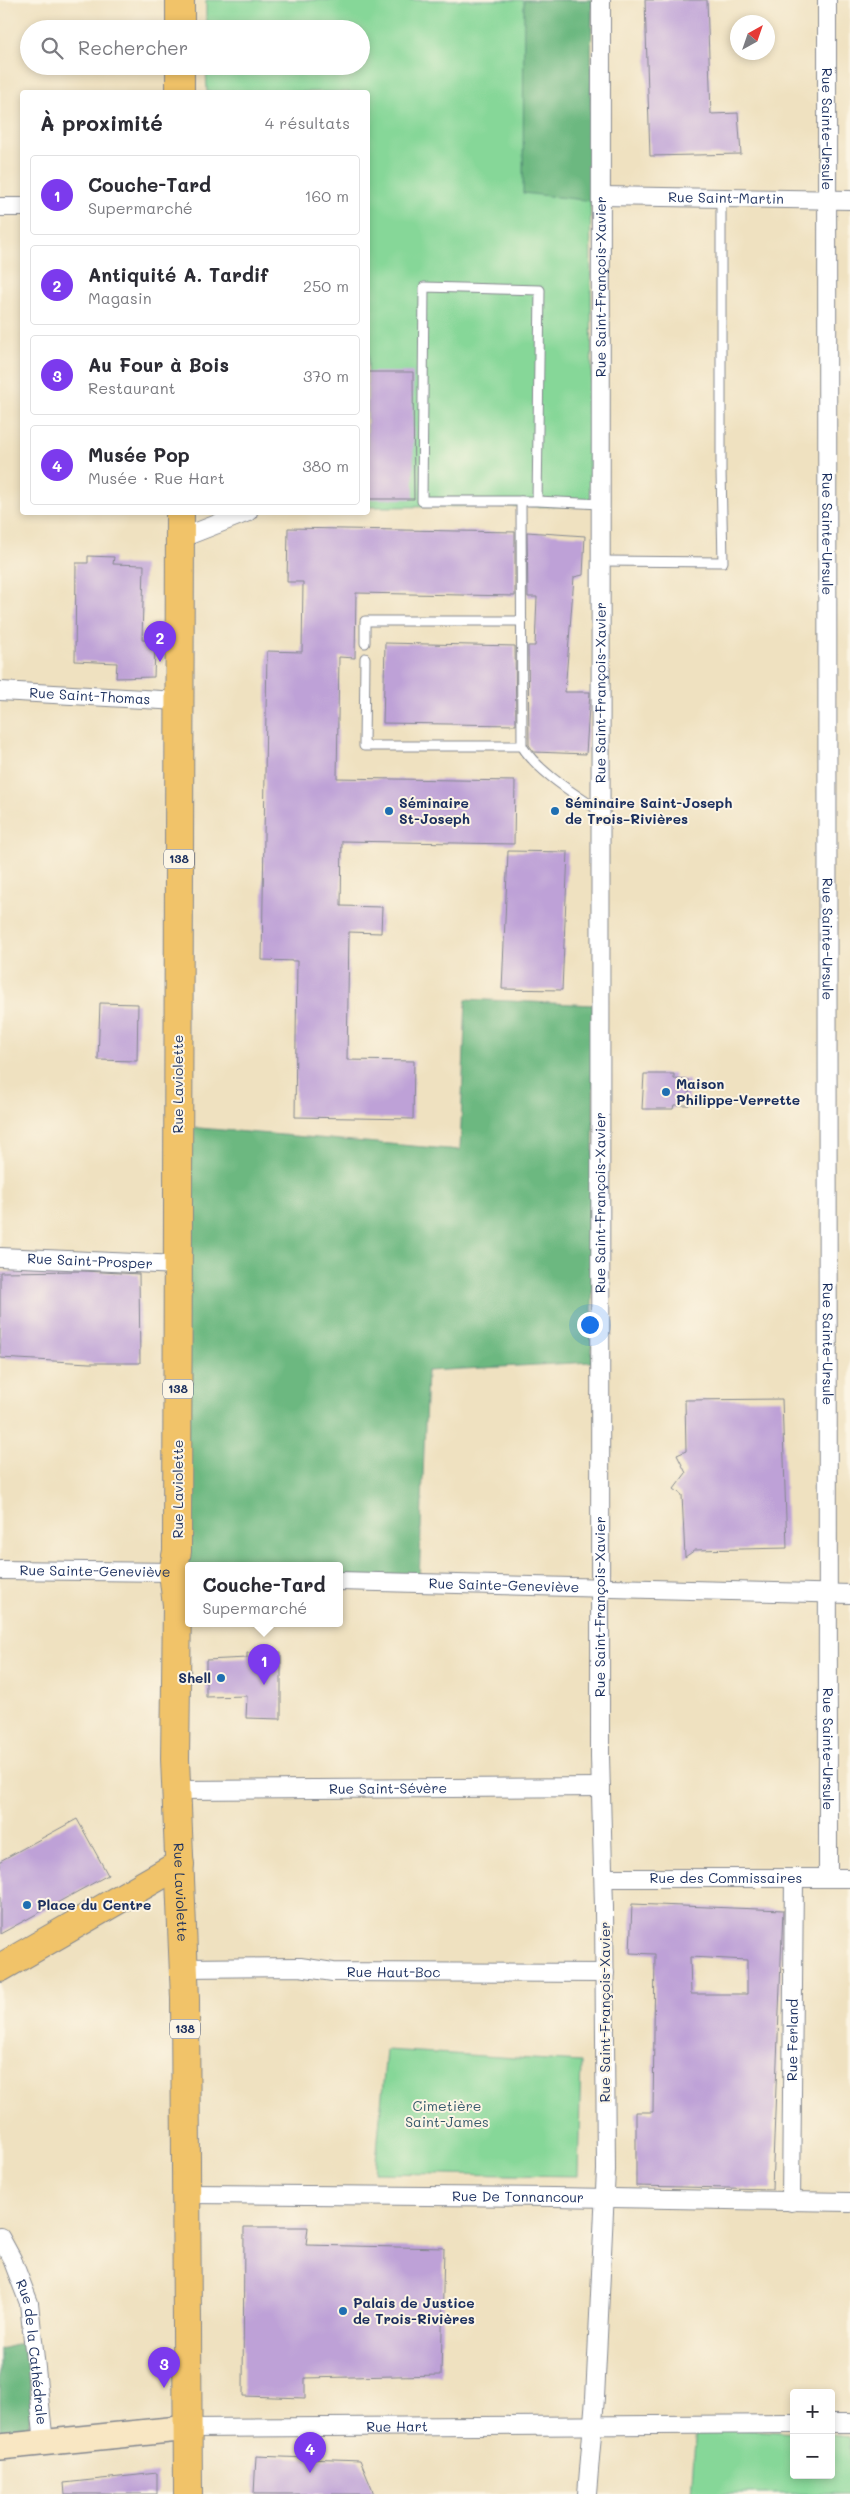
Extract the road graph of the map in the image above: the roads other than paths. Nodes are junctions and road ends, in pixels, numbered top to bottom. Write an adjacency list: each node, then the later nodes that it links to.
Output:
1 (180, 0): 4 (main road)
2 (601, 0): 7 (street, Rue Saint-François-Xavier)
3 (827, 0): 9 (street, Rue Sainte-Ursule)
4 (180, 20)
5 (180, 75): 6 (main road)
6 (180, 90)
7 (602, 196): 8 (street, Rue Saint-Martin); 15 (street, Rue Saint-François-Xavier)
8 (721, 198): 9 (street, Rue Saint-Martin); 19 (lane)
9 (828, 199): 10 (street, Rue Saint-Martin); 33 (street, Rue Sainte-Ursule)
10 (850, 200)
11 (0, 207): 12 (street)
12 (20, 207)
13 (521, 501): 14 (lane); 14 (lane); 20 (lane)
14 (537, 501): 15 (lane)
15 (602, 504): 19 (street, Rue Saint-François-Xavier)
16 (180, 515): 18 (main road, Rue Laviolette / 138)
17 (240, 515): 18 (street)
18 (180, 539): 24 (main road, Rue Laviolette / 138)
19 (602, 562): 26 (street, Rue Saint-François-Xavier)
20 (522, 621): 21 (lane); 25 (lane)
21 (365, 643)
22 (365, 658): 25 (lane)
23 (0, 691): 24 (street, Rue Saint-Thomas)
24 (179, 701): 28 (main road, Rue Laviolette / 138)
25 (522, 746): 26 (lane)
26 (602, 812): 32 (street, Rue Saint-François-Xavier)
27 (0, 1256): 28 (street, Rue Saint-Prosper)
28 (179, 1265): 30 (main road, Rue Laviolette / 138)
29 (0, 1570): 30 (street, Rue Sainte-Geneviève)
30 (181, 1574): 36 (main road, Rue Laviolette / 138)
31 (343, 1581): 32 (street, Rue Sainte-Geneviève)
32 (602, 1588): 33 (street, Rue Sainte-Geneviève); 35 (street, Rue Saint-François-Xavier)
33 (828, 1593): 34 (street, Rue Sainte-Geneviève); 40 (street, Rue Sainte-Ursule)
34 (850, 1594)
35 (601, 1787): 36 (street, Rue Saint-Sévère); 38 (street, Rue Saint-François-Xavier)
36 (176, 1790): 37 (main road, Rue Laviolette / 138)
37 (180, 1864): 42 (main road); 43 (main road, Rue Laviolette / 138)
38 (604, 1878): 39 (street, Rue des Commissaires); 44 (street, Rue Saint-François-Xavier)
39 (794, 1878): 40 (street, Rue des Commissaires); 47 (street, Rue Ferland)
40 (828, 1878): 41 (street, Rue des Commissaires)
41 (850, 1878)
42 (0, 1968)
43 (184, 1968): 44 (street, Rue Haut-Boc); 45 (main road, Rue Laviolette / 138)
44 (605, 1972): 46 (street, Rue Saint-François-Xavier)
45 (186, 2194): 46 (street, Rue De Tonnancour); 54 (main road, Rue Laviolette / 138)
46 (604, 2199): 47 (street, Rue De Tonnancour); 53 (street, Rue Saint-François-Xavier)
47 (791, 2202): 48 (street, Rue De Tonnancour)
48 (850, 2202)
49 (0, 2237): 55 (street, Rue de la Cathédrale)
50 (835, 2423): 51 (street)
51 (850, 2423)
52 (790, 2424): 53 (street, Rue Hart)
53 (593, 2426): 54 (street, Rue Hart); 58 (street, Rue Saint-François-Xavier)
54 (189, 2428): 55 (street, Rue Hart); 57 (main road, Rue Laviolette / 138)
55 (44, 2443): 56 (street, Rue Hart)
56 (0, 2447)
57 (188, 2494)
58 (587, 2494)

